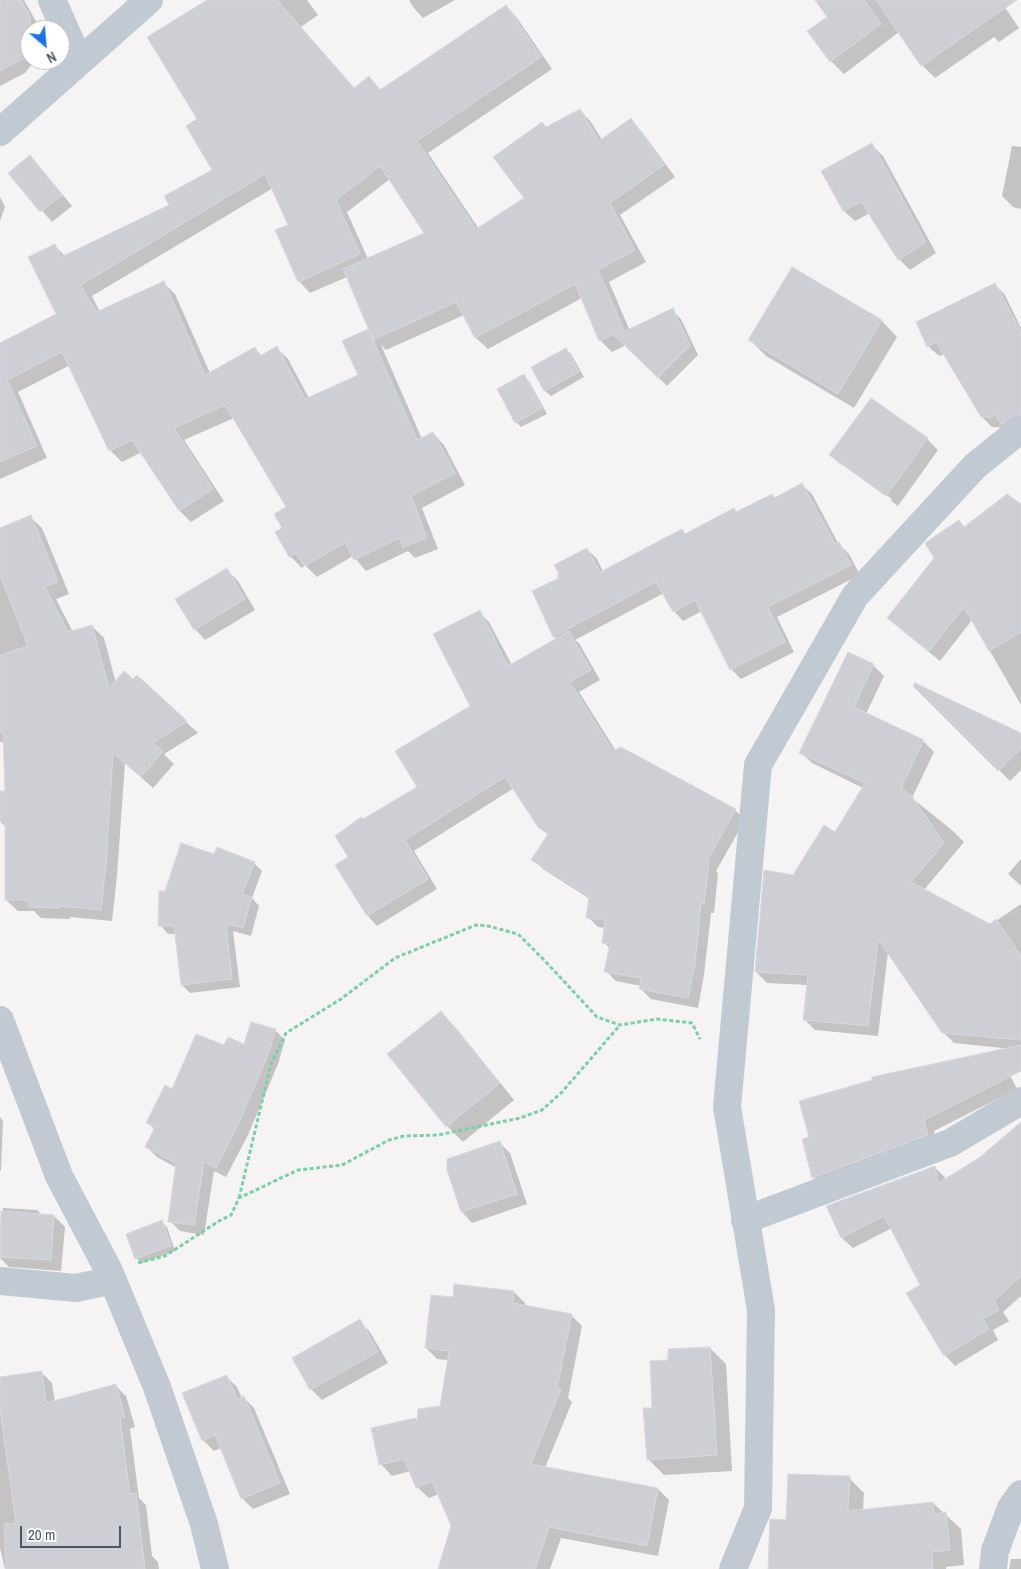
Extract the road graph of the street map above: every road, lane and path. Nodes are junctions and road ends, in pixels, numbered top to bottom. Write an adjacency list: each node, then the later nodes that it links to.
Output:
1 (52, 0): 3 (street)
2 (149, 0): 3 (street)
3 (79, 61): 4 (street)
4 (0, 132)
5 (1021, 429): 11 (street)
6 (0, 1020): 12 (street)
7 (620, 1025): 8 (path); 10 (path); 10 (path)
8 (702, 1044)
9 (1021, 1101): 11 (street)
10 (239, 1198): 12 (path)
11 (745, 1220): 16 (street)
12 (111, 1275): 13 (street); 15 (street)
13 (0, 1281)
14 (1021, 1494): 17 (street)
15 (215, 1569)
16 (733, 1569)
17 (993, 1569)

